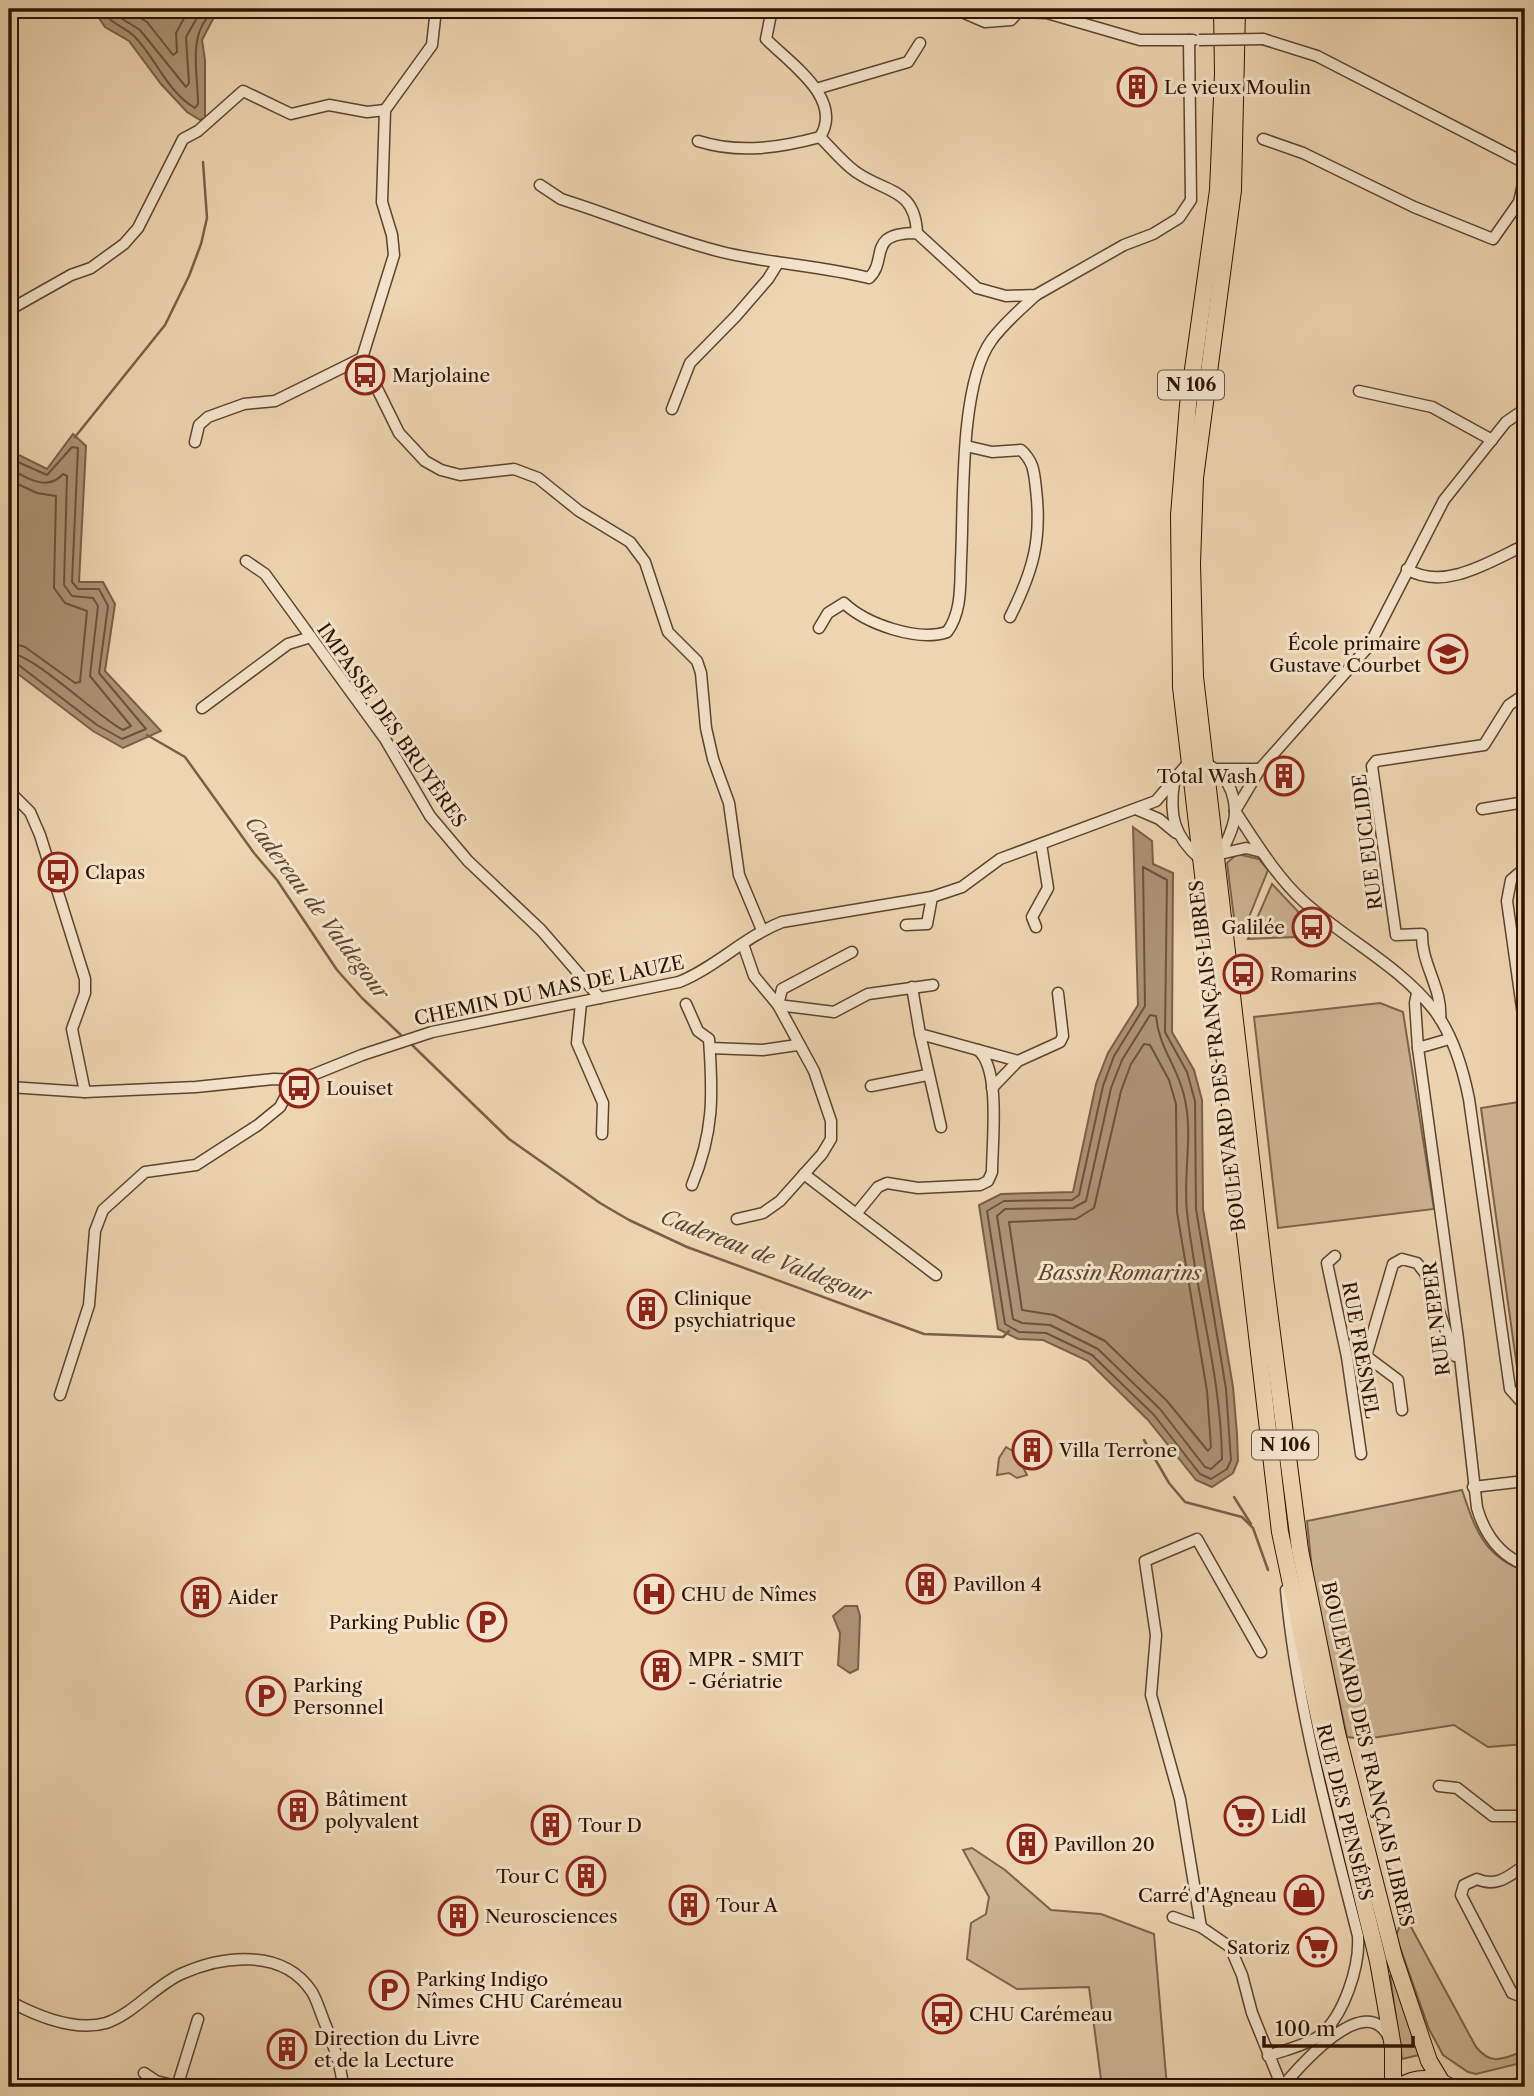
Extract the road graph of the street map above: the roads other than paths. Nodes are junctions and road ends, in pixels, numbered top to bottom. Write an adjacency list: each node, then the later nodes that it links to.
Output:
1 (436, 9): 10 (street)
2 (772, 9): 9 (street)
3 (955, 9): 6 (street)
4 (1222, 9): 36 (main road, BOULEVARD DES FRANÇAIS LIBRES / N 106)
5 (1237, 9): 36 (main road, BOULEVARD DES FRANÇAIS LIBRES / N 106)
6 (1018, 10): 7 (street)
7 (1194, 40): 14 (street, bridge); 19 (street)
8 (920, 43): 9 (street)
9 (816, 89): 11 (street)
10 (385, 110): 20 (street); 21 (street)
11 (820, 137): 13 (street); 17 (street)
12 (1263, 139): 15 (street)
13 (698, 141)
14 (1525, 163)
15 (1525, 175)
16 (540, 185): 18 (street)
17 (917, 233): 18 (street); 19 (street)
18 (778, 263): 23 (street)
19 (1036, 295): 27 (street)
20 (9, 310)
21 (362, 358): 26 (street); 52 (street)
22 (1359, 391): 25 (street)
23 (672, 409)
24 (1525, 409): 25 (street)
25 (1492, 440): 30 (street)
26 (195, 442)
27 (965, 446): 31 (street); 32 (street)
28 (1525, 545): 30 (street)
29 (247, 561): 33 (street, IMPASSE DES BRUYÈRES)
30 (1407, 569): 37 (street)
31 (1010, 617)
32 (819, 628)
33 (311, 637): 35 (street); 59 (street, IMPASSE DES BRUYÈRES)
34 (1525, 694): 63 (street, RUE EUCLIDE)
35 (202, 708)
36 (1204, 764): 37 (street); 38 (street, CHEMIN DU MAS DE LAUZE); 43 (street); 47 (main road, BOULEVARD DES FRANÇAIS LIBRES / N 106)
37 (1260, 768): 43 (street)
38 (1174, 782): 42 (street, CHEMIN DU MAS DE LAUZE); 44 (street)
39 (9, 791): 77 (street)
40 (1525, 802): 41 (street)
41 (1482, 809)
42 (1138, 810): 44 (street); 45 (street, CHEMIN DU MAS DE LAUZE)
43 (1235, 811): 46 (street); 47 (street)
44 (1176, 833): 47 (street)
45 (1041, 844): 49 (street, CHEMIN DU MAS DE LAUZE); 51 (street)
46 (1262, 852): 47 (street); 58 (street)
47 (1213, 856): 95 (main road, BOULEVARD DES FRANÇAIS LIBRES / N 106); 110 (main road, BOULEVARD DES FRANÇAIS LIBRES / N 106)
48 (1525, 868): 64 (street)
49 (932, 897): 50 (street); 52 (street, CHEMIN DU MAS DE LAUZE)
50 (906, 925)
51 (1036, 927)
52 (762, 930): 53 (street, CHEMIN DU MAS DE LAUZE)
53 (743, 944): 59 (street, CHEMIN DU MAS DE LAUZE); 62 (street)
54 (852, 952): 62 (street)
55 (933, 985): 56 (street)
56 (912, 987): 62 (street); 65 (street)
57 (1058, 993): 71 (street)
58 (1417, 993): 63 (street); 69 (street, RUE NEPER)
59 (600, 998): 60 (street, CHEMIN DU MAS DE LAUZE)
60 (581, 1003): 73 (street, CHEMIN DU MAS DE LAUZE); 79 (street)
61 (686, 1004): 68 (street)
62 (778, 1005): 67 (street)
63 (1440, 1022): 66 (street)
64 (1525, 1029)
65 (920, 1034): 70 (street); 72 (street)
66 (1449, 1039): 69 (street); 90 (street)
67 (797, 1045): 68 (street); 80 (street)
68 (709, 1048): 81 (street)
69 (1418, 1048): 88 (street, RUE NEPER)
70 (978, 1050): 71 (street); 76 (street)
71 (1018, 1061): 76 (street)
72 (927, 1075): 74 (street); 78 (street)
73 (292, 1084): 77 (street, CHEMIN DU MAS DE LAUZE); 89 (street)
74 (871, 1086)
75 (9, 1087): 77 (street, CHEMIN DU MAS DE LAUZE)
76 (992, 1088): 82 (street)
77 (85, 1092)
78 (940, 1127)
79 (602, 1134)
80 (804, 1174): 82 (street); 83 (street)
81 (692, 1185)
82 (856, 1214): 85 (street)
83 (737, 1219)
84 (1335, 1256): 87 (street, RUE FRESNEL)
85 (936, 1275)
86 (1366, 1356): 87 (street); 88 (street); 91 (street)
87 (1348, 1357): 92 (street, RUE FRESNEL)
88 (1460, 1369): 94 (street, RUE NEPER)
89 (60, 1395)
90 (1525, 1406)
91 (1402, 1410)
92 (1360, 1454)
93 (1525, 1481): 94 (street)
94 (1474, 1487): 96 (street, RUE NEPER)
95 (1280, 1532): 106 (main road, BOULEVARD DES FRANÇAIS LIBRES / N 106); 107 (street, RUE DES PENSÉES)
96 (1525, 1565)
97 (1261, 1652): 102 (street)
98 (1439, 1786): 99 (street)
99 (1525, 1816)
100 (1525, 1865): 103 (street)
101 (1173, 1917): 102 (street)
102 (1201, 1927): 107 (street)
103 (1525, 1995)
104 (9, 2001): 113 (street)
105 (198, 2019): 112 (street)
106 (1393, 2048): 115 (street); 116 (main road, BOULEVARD DES FRANÇAIS LIBRES / N 106)
107 (1268, 2056): 108 (street)
108 (1273, 2072): 114 (street); 115 (street)
109 (144, 2073): 112 (street)
110 (1446, 2084): 117 (main road)
111 (1525, 2085): 118 (main road)
112 (178, 2087)
113 (343, 2087)
114 (1269, 2087)
115 (1282, 2087)
116 (1392, 2087)
117 (1399, 2087)
118 (1510, 2087)

